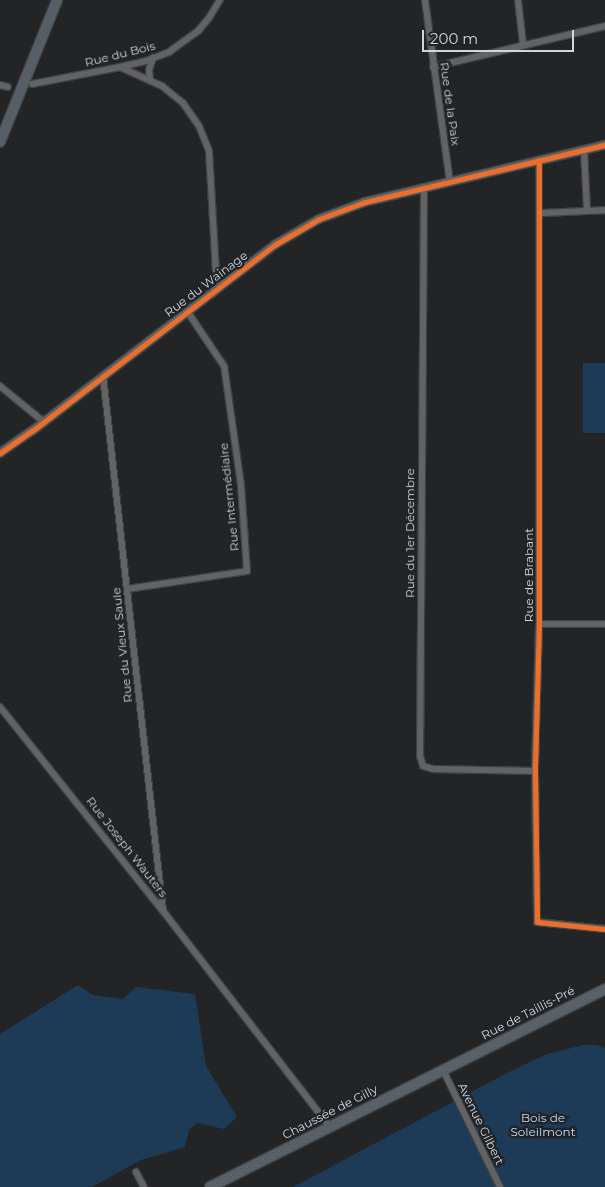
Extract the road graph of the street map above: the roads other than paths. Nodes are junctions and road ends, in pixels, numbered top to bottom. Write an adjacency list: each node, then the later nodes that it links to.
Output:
1 (50, 0): 15 (highway)
2 (57, 0): 16 (highway)
3 (220, 0): 8 (street, Rue du Bois)
4 (425, 0): 10 (street, Rue de la Paix)
5 (518, 0): 7 (street)
6 (605, 26): 7 (street)
7 (524, 44): 10 (street)
8 (153, 58): 9 (street, Rue du Bois); 11 (street)
9 (120, 67): 11 (street); 12 (street, Rue du Bois)
10 (433, 67): 20 (street, Rue de la Paix)
11 (150, 79): 25 (street)
12 (32, 84)
13 (0, 85): 14 (street)
14 (8, 87)
15 (0, 124)
16 (0, 142)
17 (605, 145): 18 (street, Rue du Wainage)
18 (584, 150): 19 (street, Rue du Wainage); 22 (street)
19 (540, 160): 20 (street, Rue du Wainage); 24 (street, Rue de Brabant)
20 (450, 182): 21 (street, Rue du Wainage)
21 (424, 188): 25 (street, Rue du Wainage); 35 (street, Rue du 1er Décembre)
22 (587, 210): 23 (street); 24 (street)
23 (605, 210)
24 (540, 213): 32 (street, Rue de Brabant)
25 (221, 285): 26 (street, Rue du Wainage)
26 (187, 311): 27 (street, Rue du Wainage); 31 (street, Rue Intermédiaire)
27 (103, 376): 29 (street, Rue du Wainage); 31 (street, Rue du Vieux Saule)
28 (0, 386): 29 (street)
29 (44, 422): 30 (street, Rue du Wainage)
30 (0, 453)
31 (127, 589): 36 (street, Rue du Vieux Saule)
32 (539, 624): 33 (street); 35 (street, Rue de Brabant)
33 (605, 624)
34 (0, 707): 36 (street, Rue Joseph Wauters)
35 (535, 771): 37 (street, Rue de Brabant)
36 (163, 911): 41 (street, Rue Joseph Wauters)
37 (605, 929)
38 (605, 989): 39 (main road, Rue de Taillis-Pré)
39 (463, 1060): 40 (main road, Chaussée de Gilly)
40 (443, 1070): 41 (main road, Chaussée de Gilly); 45 (street, Avenue Gilbert)
41 (329, 1126): 44 (main road, Chaussée de Gilly)
42 (136, 1172): 43 (street)
43 (144, 1187)
44 (210, 1187)
45 (500, 1187)

